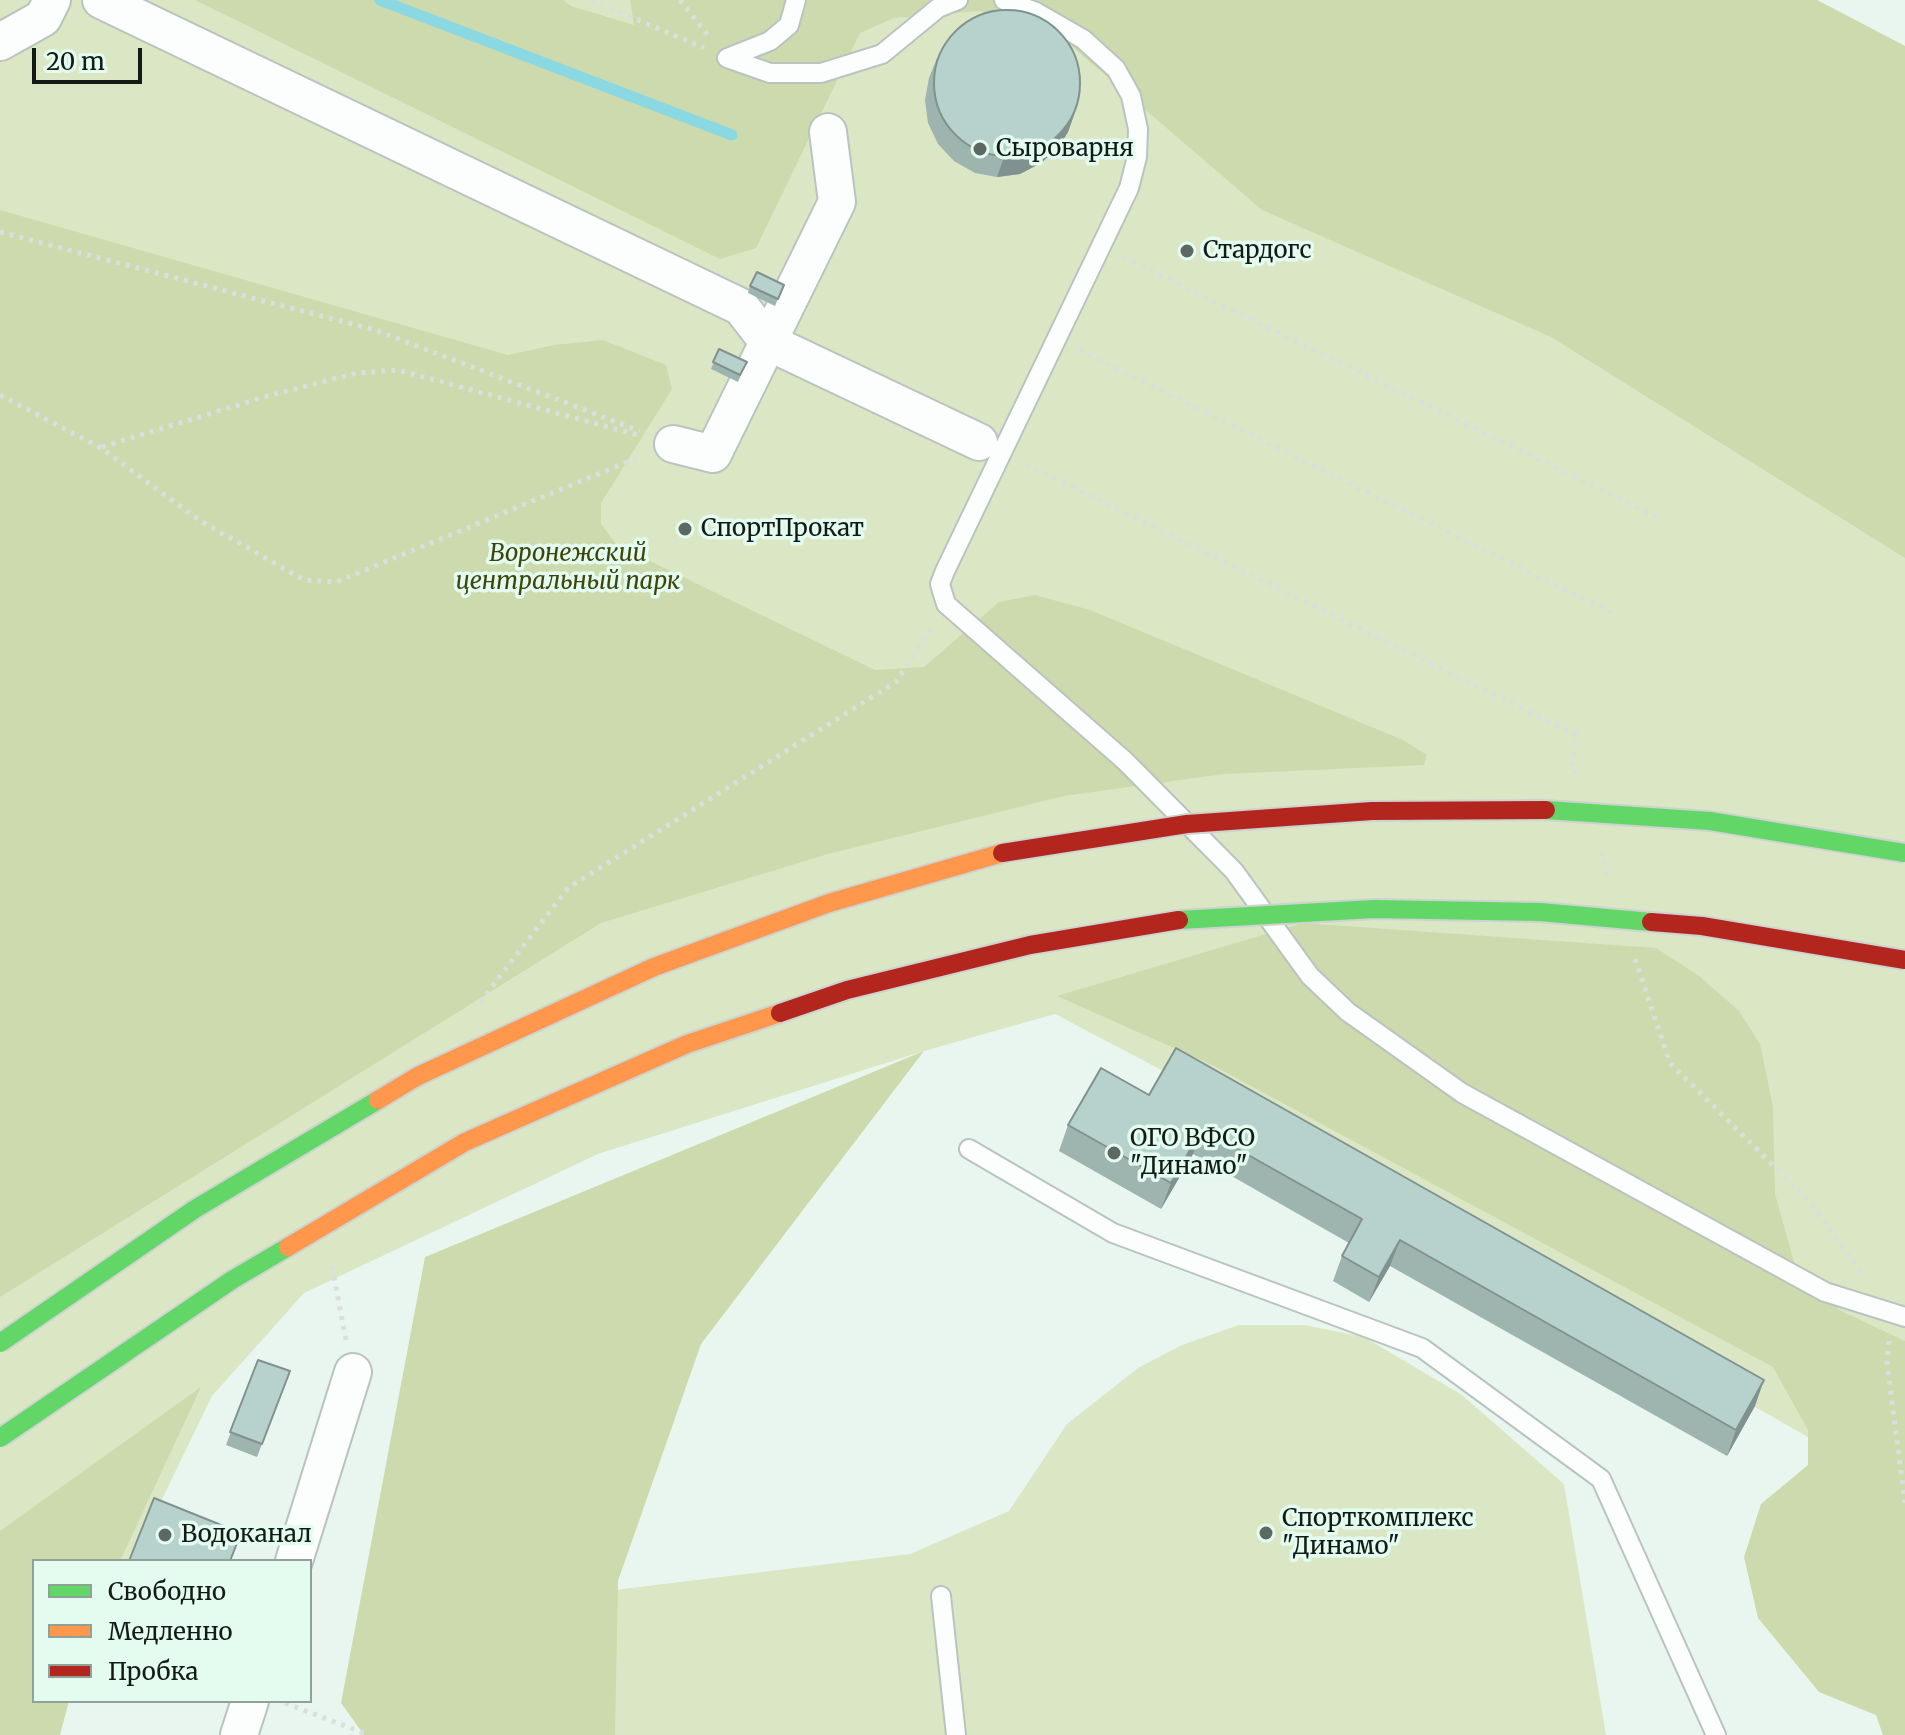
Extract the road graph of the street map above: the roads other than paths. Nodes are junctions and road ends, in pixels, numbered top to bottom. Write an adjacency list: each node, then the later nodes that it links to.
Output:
1 (52, 0): 6 (street)
2 (101, 0): 8 (street)
3 (796, 0): 4 (lane)
4 (958, 0)
5 (1004, 0): 10 (lane)
6 (0, 42)
7 (828, 132): 8 (street)
8 (768, 342): 9 (street); 10 (street)
9 (673, 444)
10 (990, 447): 14 (lane)
11 (1905, 853): 15 (main road, bridge)
12 (1905, 960): 17 (main road, bridge)
13 (969, 1149): 23 (lane)
14 (1898, 1316)
15 (0, 1343)
16 (353, 1372): 18 (street)
17 (0, 1438)
18 (295, 1559)
19 (941, 1596): 22 (lane)
20 (249, 1703): 21 (street)
21 (239, 1735)
22 (956, 1735)
23 (1716, 1735)

